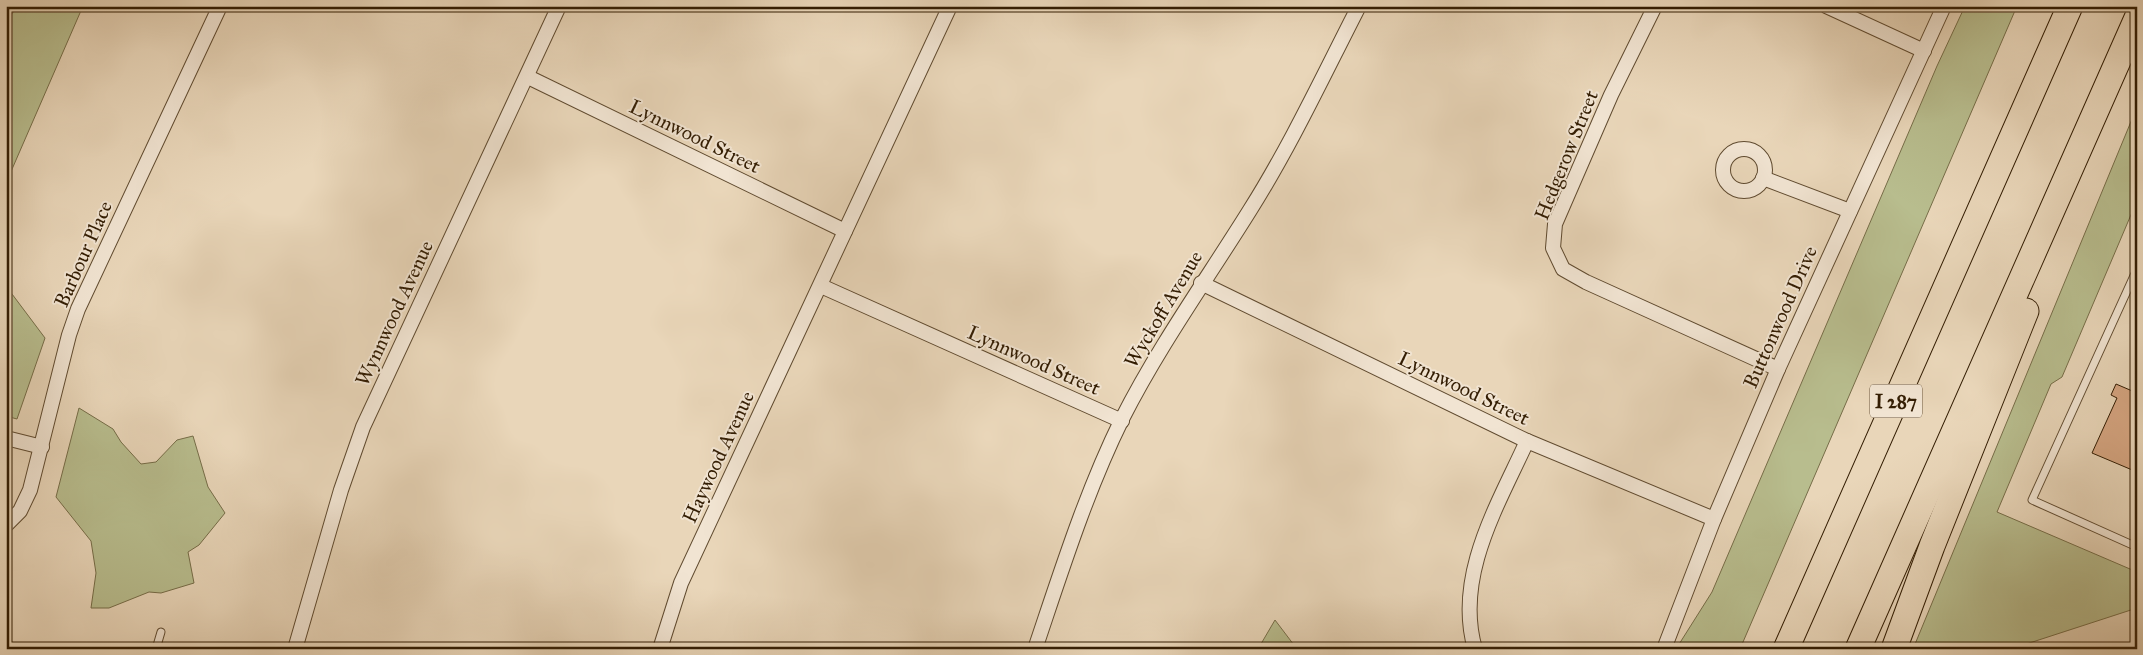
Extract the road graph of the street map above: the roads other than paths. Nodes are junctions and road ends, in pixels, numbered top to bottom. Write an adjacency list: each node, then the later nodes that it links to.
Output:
1 (220, 6): 23 (street, Barbour Place)
2 (560, 6): 11 (street, Wynnwood Avenue)
3 (950, 6): 14 (street)
4 (1359, 6): 17 (street, Wyckoff Avenue)
5 (1655, 6): 19 (street, Hedgerow Street)
6 (1826, 6): 10 (street)
7 (1944, 6): 10 (street, Buttonwood Drive)
8 (2070, 6): 28 (highway, I 287)
9 (2137, 18): 16 (highway)
10 (1924, 51): 13 (street, Buttonwood Drive)
11 (528, 77): 14 (street, Lynnwood Street); 30 (street, Wynnwood Avenue)
12 (1763, 178): 13 (street)
13 (1850, 211): 19 (street, Buttonwood Drive)
14 (844, 231): 18 (street, Haywood Avenue)
15 (2137, 269): 26 (lane)
16 (2024, 276): 35 (highway); 36 (highway)
17 (1201, 283): 20 (street, Wyckoff Avenue); 22 (street, Lynnwood Street)
18 (821, 286): 20 (street, Lynnwood Street); 31 (street, Haywood Avenue)
19 (1778, 369): 24 (street, Buttonwood Drive)
20 (1122, 421): 32 (street, Wyckoff Avenue)
21 (6, 438): 23 (street)
22 (1526, 441): 24 (street, Lynnwood Street); 33 (street)
23 (42, 447): 25 (street, Barbour Place)
24 (1714, 519): 34 (street, Buttonwood Drive)
25 (6, 525)
26 (2137, 547)
27 (161, 632): 29 (lane)
28 (1785, 644)
29 (156, 649)
30 (295, 649)
31 (660, 649)
32 (1035, 649)
33 (1475, 649)
34 (1664, 649)
35 (1858, 649)
36 (1894, 649)

